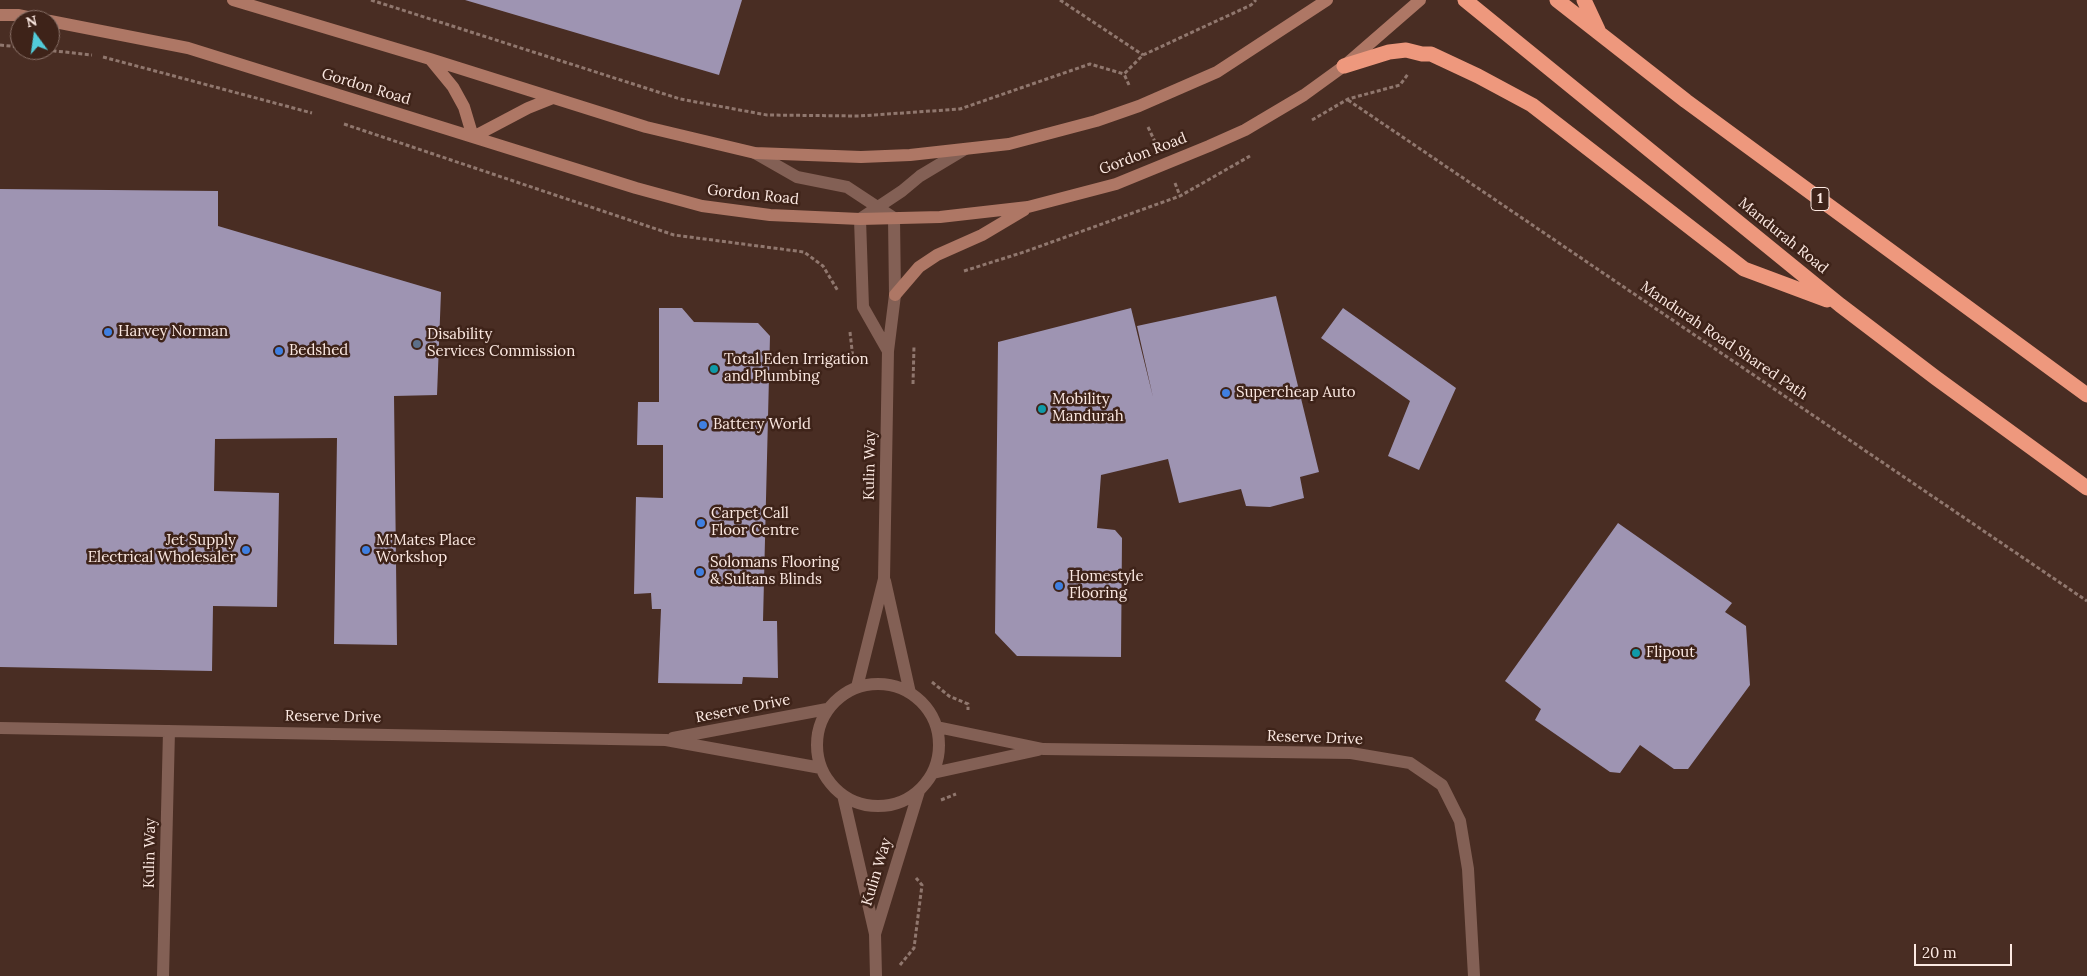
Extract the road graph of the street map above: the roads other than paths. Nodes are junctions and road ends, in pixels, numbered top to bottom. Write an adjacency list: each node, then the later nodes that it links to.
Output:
1 (233, 0): 9 (main road)
2 (1327, 0): 13 (main road)
3 (1420, 0): 10 (main road, Gordon Road)
4 (1465, 0): 20 (highway, Mandurah Road)
5 (1557, 0): 8 (highway, 1)
6 (1584, 0): 8 (highway)
7 (60, 23): 12 (main road, Gordon Road)
8 (1599, 33): 22 (highway, 1)
9 (430, 59): 11 (main road); 12 (main road)
10 (1344, 66): 16 (main road, Gordon Road); 20 (highway)
11 (553, 98): 12 (main road); 14 (main road)
12 (472, 137): 18 (main road, Gordon Road)
13 (965, 150): 14 (main road); 15 (street)
14 (755, 153): 15 (street)
15 (878, 207): 17 (street); 18 (street)
16 (1028, 207): 17 (main road, Gordon Road); 19 (main road)
17 (894, 218): 18 (main road, Gordon Road); 19 (street, Kulin Way)
18 (860, 219): 21 (street)
19 (895, 296): 21 (street, Kulin Way)
20 (1840, 305): 23 (highway, Mandurah Road)
21 (888, 356): 24 (street, Kulin Way)
22 (2087, 395)
23 (2087, 488)
24 (884, 579): 25 (street, Kulin Way); 26 (street, Kulin Way)
25 (857, 687): 26 (street); 27 (street)
26 (910, 693): 29 (street)
27 (827, 710): 31 (street, Reserve Drive); 33 (street)
28 (0, 728): 30 (street, Reserve Drive)
29 (938, 728): 32 (street, Reserve Drive); 34 (street)
30 (170, 731): 31 (street, Reserve Drive); 38 (street, Kulin Way)
31 (666, 740): 33 (street, Reserve Drive)
32 (1043, 749): 34 (street, Reserve Drive); 40 (street, Reserve Drive)
33 (821, 768): 36 (street)
34 (933, 773): 35 (street)
35 (919, 791): 36 (street); 37 (street, Kulin Way)
36 (843, 795): 37 (street, Kulin Way)
37 (875, 934): 39 (street, Kulin Way)
38 (164, 976)
39 (876, 976)
40 (1474, 976)

